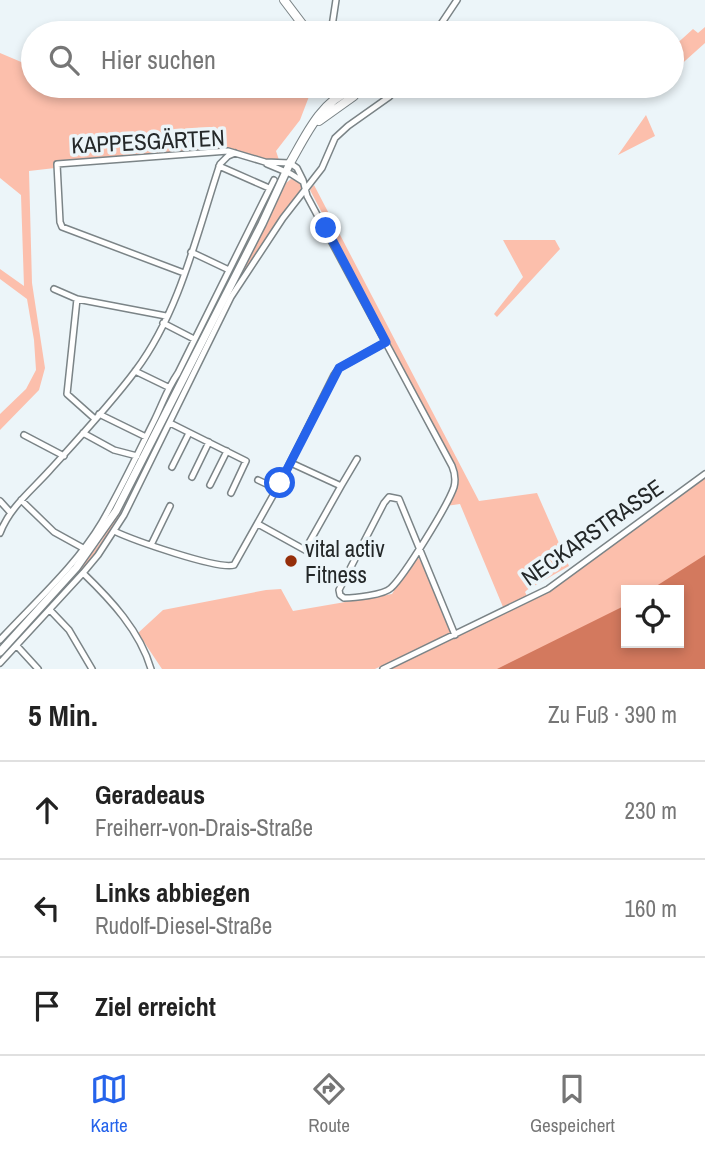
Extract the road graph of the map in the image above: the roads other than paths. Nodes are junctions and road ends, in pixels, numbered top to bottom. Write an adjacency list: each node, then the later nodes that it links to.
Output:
1 (284, 0): 4 (main road)
2 (336, 0): 5 (street)
3 (457, 0): 6 (street)
4 (300, 21)
5 (333, 21)
6 (443, 21)
7 (343, 98): 10 (main road)
8 (387, 98): 20 (street)
9 (334, 99): 10 (main road)
10 (314, 125): 14 (main road)
11 (211, 152): 12 (street, KAPPESGÄRTEN); 15 (street); 23 (street, KAPPESGÄRTEN)
12 (235, 153): 13 (street, KAPPESGÄRTEN); 15 (street)
13 (265, 162): 14 (street, KAPPESGÄRTEN); 16 (street, KAPPESGÄRTEN)
14 (290, 163): 16 (street); 18 (street)
15 (220, 165): 19 (street); 21 (street)
16 (286, 172): 18 (street, KAPPESGÄRTEN); 67 (street)
17 (274, 180): 19 (street)
18 (303, 182): 20 (street)
19 (269, 188): 22 (street)
20 (306, 190): 29 (street); 33 (street)
21 (191, 252): 22 (street); 23 (street)
22 (229, 270): 28 (street)
23 (184, 273): 26 (street)
24 (54, 289): 25 (street)
25 (77, 299): 26 (street); 32 (street)
26 (166, 316): 27 (street)
27 (163, 323): 28 (street); 30 (street)
28 (194, 339): 31 (street)
29 (386, 342): 43 (street); 61 (street)
30 (135, 371): 31 (street); 32 (street)
31 (168, 387): 37 (street)
32 (97, 417): 34 (street); 37 (street)
33 (170, 423): 35 (street); 57 (street)
34 (83, 433): 40 (street); 41 (street)
35 (189, 433): 38 (street); 44 (street)
36 (24, 435): 40 (street)
37 (146, 437): 41 (street)
38 (209, 442): 39 (street); 46 (street)
39 (227, 451): 48 (street); 51 (street)
40 (64, 456): 53 (street)
41 (137, 456): 60 (street)
42 (357, 458): 49 (street)
43 (290, 463): 49 (street); 50 (street)
44 (172, 467)
45 (705, 474): 64 (street, NECKARSTRASSE)
46 (192, 477)
47 (258, 480): 50 (street)
48 (210, 485)
49 (341, 486): 56 (street)
50 (277, 489): 56 (street)
51 (230, 493)
52 (0, 500): 55 (street)
53 (22, 500): 55 (street); 60 (street)
54 (170, 506): 59 (street)
55 (10, 512): 58 (street)
56 (258, 524): 59 (street)
57 (114, 531): 59 (street); 62 (street)
58 (0, 533)
59 (150, 545)
60 (83, 548): 65 (street)
61 (419, 549): 61 (street); 64 (street)
62 (83, 573): 63 (street); 71 (street)
63 (50, 610): 66 (street); 70 (street)
64 (455, 635): 72 (street, NECKARSTRASSE)
65 (0, 640)
66 (17, 646): 68 (street); 69 (street)
67 (0, 652)
68 (0, 663)
69 (38, 669)
70 (92, 669)
71 (151, 669)
72 (383, 669)

